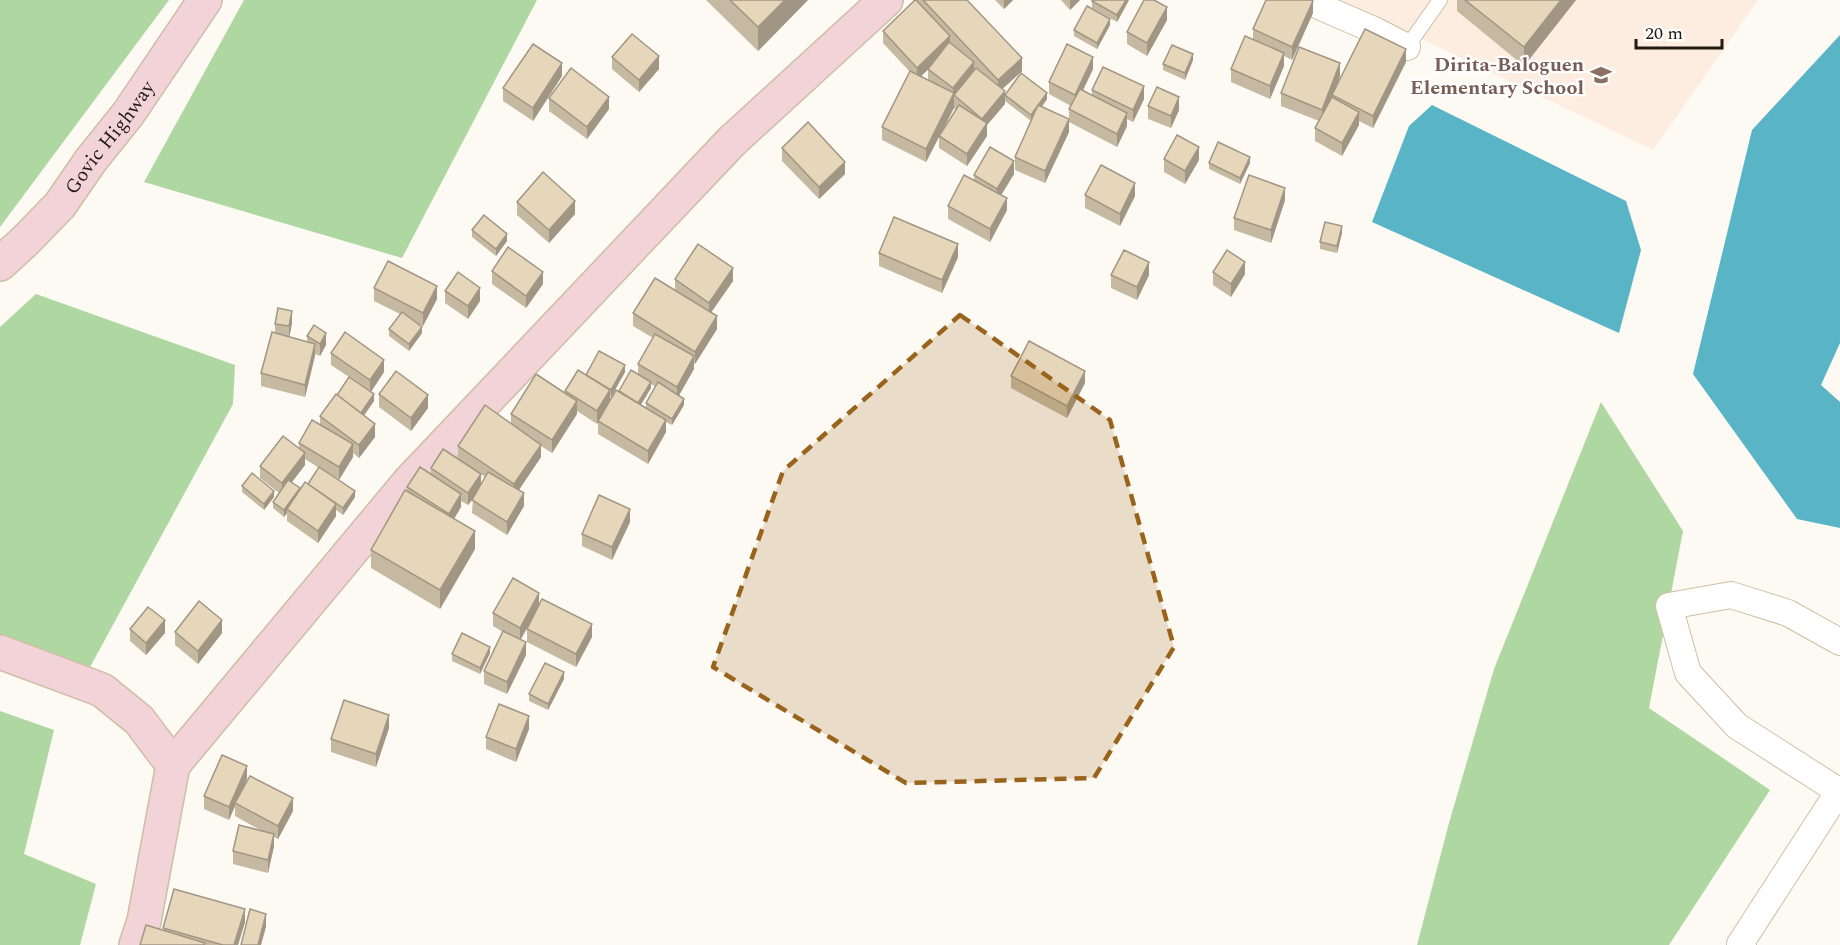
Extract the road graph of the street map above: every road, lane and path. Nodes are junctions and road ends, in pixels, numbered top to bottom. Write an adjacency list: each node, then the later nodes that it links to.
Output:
1 (206, 0): 6 (street, Govic Highway)
2 (886, 0): 9 (street)
3 (1305, 0): 5 (street)
4 (1440, 0): 5 (lane)
5 (1407, 47)
6 (0, 264)
7 (1840, 642): 10 (street)
8 (0, 652): 9 (street)
9 (173, 765): 11 (street)
10 (1840, 792): 12 (street)
11 (136, 945)
12 (1743, 945)

